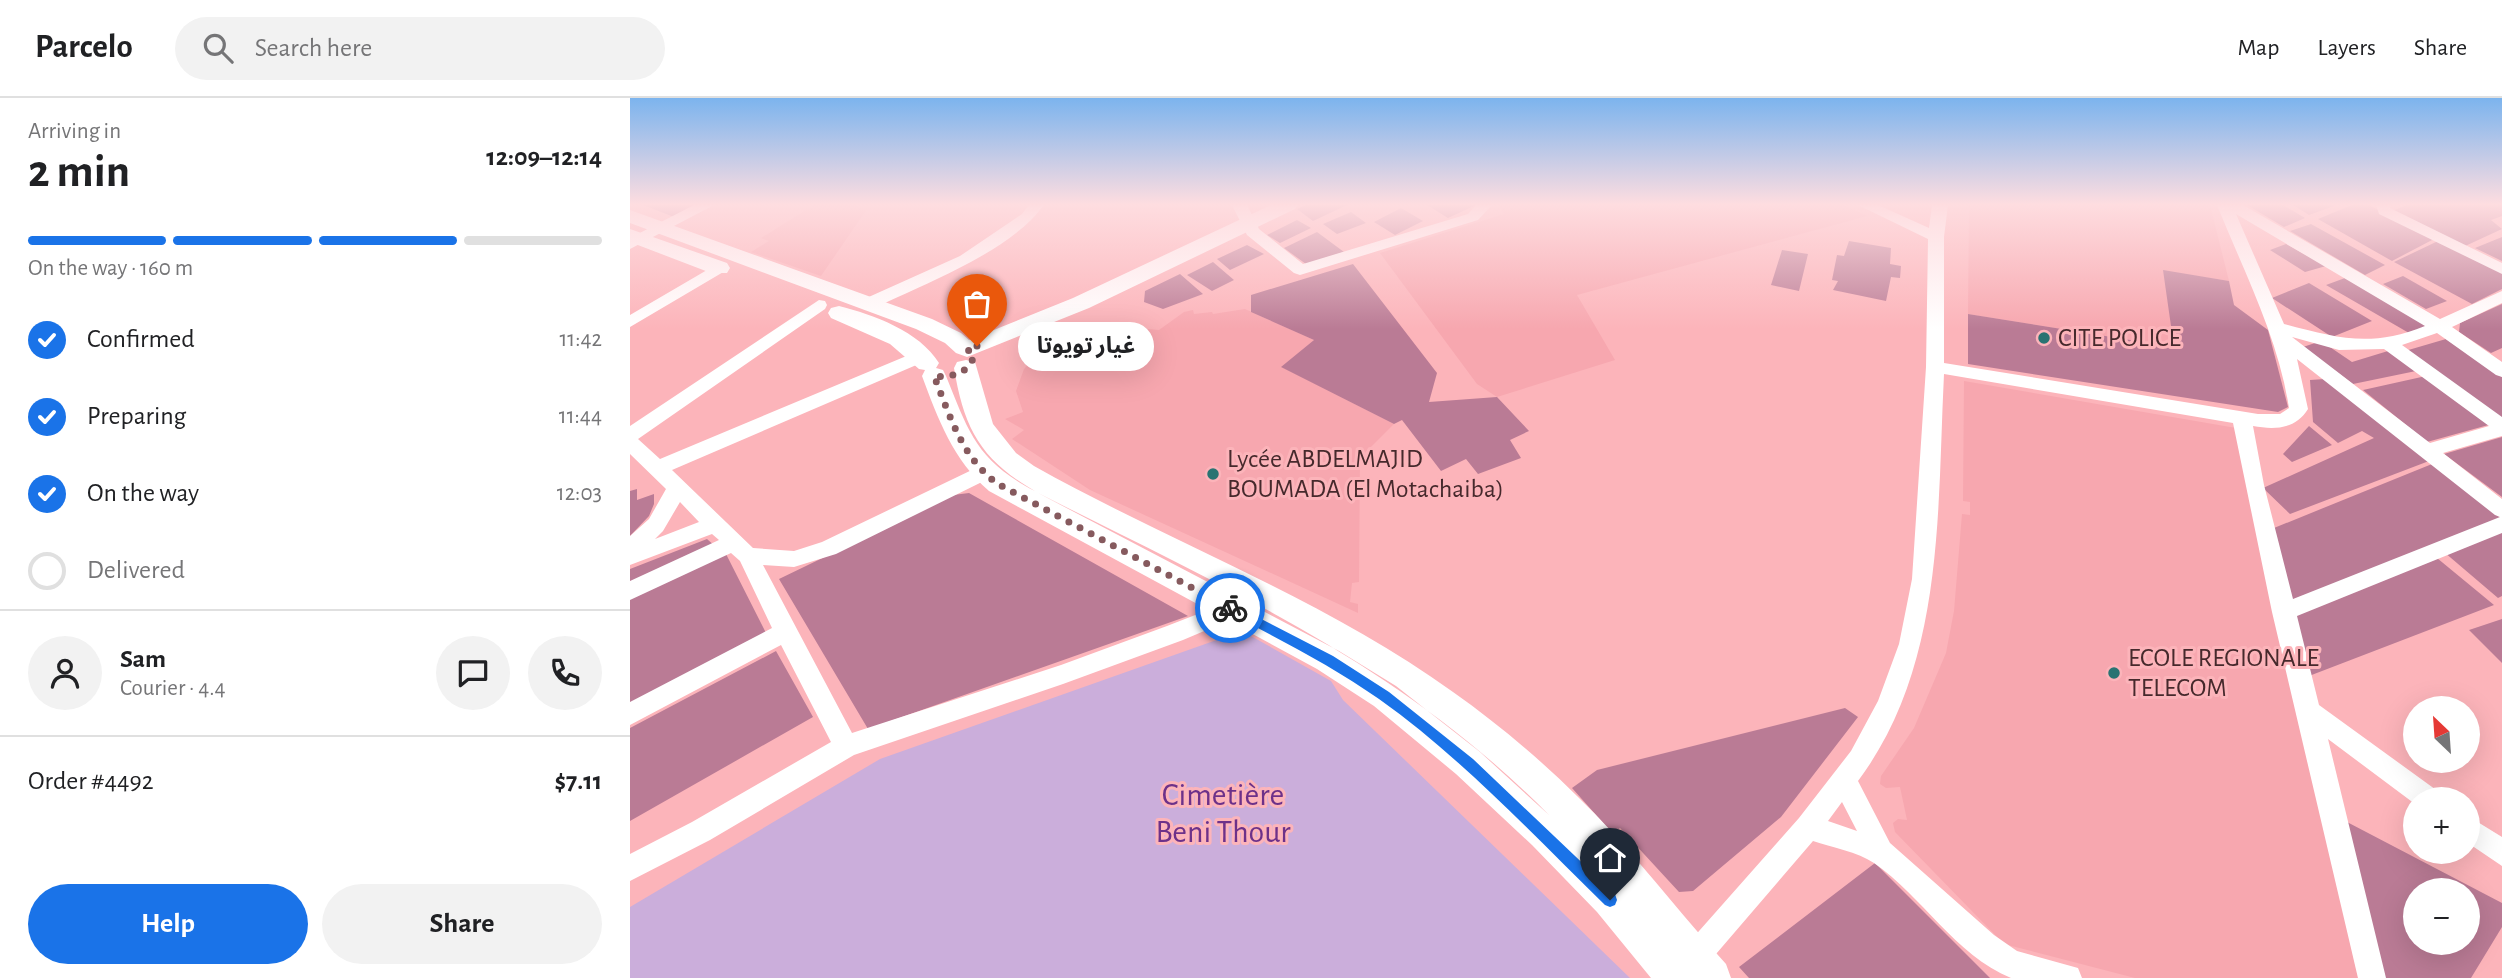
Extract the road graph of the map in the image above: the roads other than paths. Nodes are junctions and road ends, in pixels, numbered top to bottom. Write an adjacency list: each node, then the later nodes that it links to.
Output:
1 (654, 246): 11 (main road)
2 (717, 246): 15 (main road)
3 (985, 246): 15 (street)
4 (1186, 246): 22 (main road)
5 (1270, 246): 6 (street)
6 (1379, 246)
7 (1936, 246): 24 (street)
8 (2241, 246): 20 (street)
9 (2301, 246): 19 (street)
10 (2455, 246): 12 (street)
11 (719, 268): 16 (main road); 17 (street)
12 (2502, 269)
13 (2502, 296): 19 (street)
14 (630, 304): 17 (street)
15 (868, 304): 22 (main road)
16 (819, 305): 23 (main road); 28 (street)
17 (648, 311): 18 (street)
18 (630, 322)
19 (2440, 327): 21 (street); 25 (street)
20 (2278, 332): 21 (street); 26 (street); 30 (street)
21 (2386, 342): 27 (street)
22 (969, 355): 23 (main road); 41 (main road)
23 (928, 365): 31 (street); 32 (main road)
24 (1935, 367): 26 (street); 47 (street)
25 (2502, 371)
26 (2242, 418): 42 (street)
27 (2502, 428): 30 (street)
28 (630, 435)
29 (634, 451): 31 (street)
30 (2427, 451): 34 (street)
31 (658, 468): 33 (street)
32 (983, 473): 37 (street); 41 (main road)
33 (678, 487): 35 (street); 38 (street)
34 (2502, 510)
35 (715, 524): 37 (street); 39 (street)
36 (2502, 524): 42 (street)
37 (741, 548): 40 (street); 43 (street)
38 (630, 550)
39 (630, 557)
40 (630, 591)
41 (1245, 600): 46 (street); 54 (main road)
42 (2283, 612): 44 (street)
43 (785, 632): 45 (street); 46 (street)
44 (2309, 711): 48 (street); 56 (street)
45 (630, 714)
46 (846, 746): 53 (street)
47 (1845, 781): 49 (street); 51 (street)
48 (2412, 787)
49 (1808, 827): 51 (street); 54 (street)
50 (2480, 837): 52 (street)
51 (1881, 852): 55 (street)
52 (2502, 853)
53 (630, 868)
54 (1694, 971)
55 (2068, 978)
56 (2372, 978)

